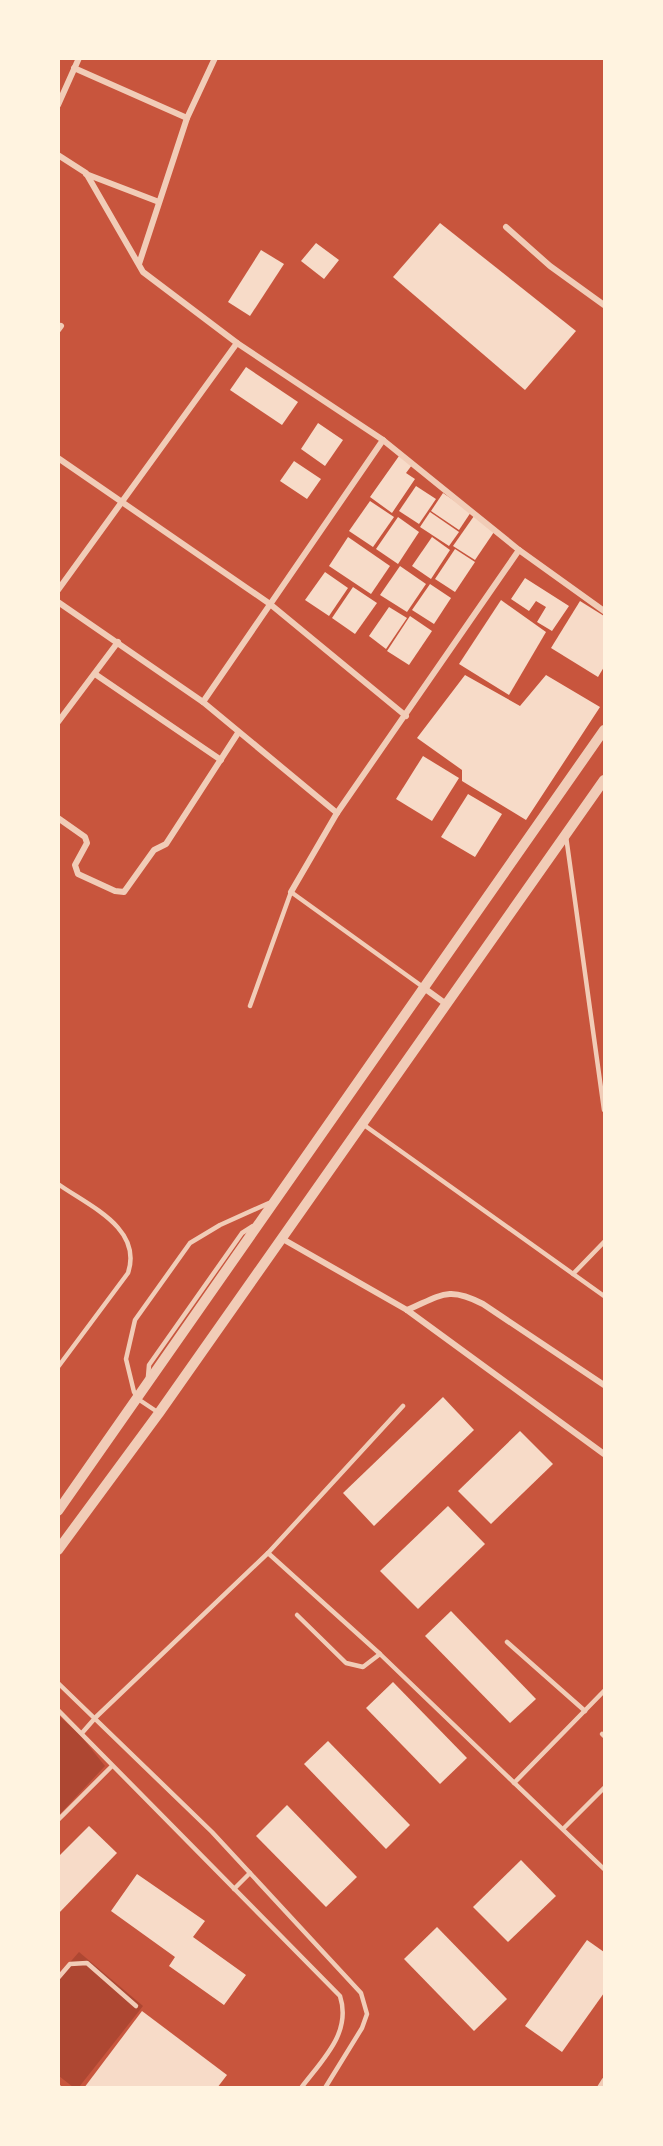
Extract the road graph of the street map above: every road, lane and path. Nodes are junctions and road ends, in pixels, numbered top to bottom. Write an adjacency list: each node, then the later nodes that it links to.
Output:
1 (79, 58): 3 (street)
2 (215, 58): 5 (street)
3 (74, 68): 4 (street); 5 (street)
4 (58, 105)
5 (186, 118): 8 (street)
6 (58, 155): 7 (street)
7 (86, 173): 8 (street); 10 (street)
8 (159, 202): 10 (street)
9 (506, 227): 11 (street)
10 (140, 264): 12 (street)
11 (604, 305)
12 (237, 343): 13 (street); 15 (street)
13 (383, 440): 16 (street); 19 (street)
14 (58, 458): 15 (street)
15 (119, 502): 17 (street); 19 (street)
16 (519, 550): 20 (street); 24 (street)
17 (58, 590)
18 (58, 602): 21 (street)
19 (270, 604): 23 (street); 24 (street)
20 (604, 611)
21 (118, 642): 22 (street); 23 (street)
22 (95, 674): 25 (street); 28 (street)
23 (203, 702): 27 (street)
24 (406, 716): 30 (street)
25 (59, 721)
26 (604, 730): 34 (street)
27 (238, 733): 28 (street); 30 (street)
28 (221, 760): 31 (street)
29 (604, 780): 32 (street)
30 (337, 813): 33 (street)
31 (58, 818)
32 (566, 834): 35 (street); 37 (lane)
33 (291, 892): 34 (lane); 36 (lane)
34 (424, 988): 35 (street); 40 (street)
35 (446, 1004): 38 (street)
36 (250, 1006)
37 (604, 1110)
38 (362, 1123): 41 (street); 43 (lane)
39 (58, 1184): 46 (lane)
40 (274, 1201): 48 (street); 48 (lane)
41 (280, 1238): 45 (street); 50 (street)
42 (604, 1242): 43 (lane)
43 (573, 1274): 44 (lane)
44 (604, 1296)
45 (407, 1310): 47 (street); 51 (street)
46 (58, 1367)
47 (604, 1385)
48 (138, 1399): 50 (lane); 52 (street)
49 (403, 1406): 54 (lane)
50 (159, 1413): 53 (street)
51 (604, 1454)
52 (60, 1506)
53 (58, 1550)
54 (268, 1553): 57 (lane); 62 (lane)
55 (297, 1615): 57 (lane)
56 (507, 1642): 61 (lane)
57 (380, 1654): 65 (lane)
58 (58, 1683): 62 (lane)
59 (604, 1691): 61 (lane)
60 (58, 1710): 63 (lane)
61 (585, 1711): 65 (lane)
62 (96, 1717): 63 (lane); 70 (lane)
63 (82, 1733): 64 (lane)
64 (112, 1766): 67 (lane); 71 (lane)
65 (514, 1783): 68 (lane)
66 (604, 1788): 68 (lane)
67 (58, 1820)
68 (563, 1829): 69 (lane)
69 (604, 1869)
70 (250, 1873): 71 (lane); 76 (lane)
71 (234, 1889): 75 (lane)
72 (58, 1978): 73 (lane)
73 (136, 2006)
74 (604, 2080): 77 (lane)
75 (301, 2088)
76 (325, 2088)
77 (599, 2088)

